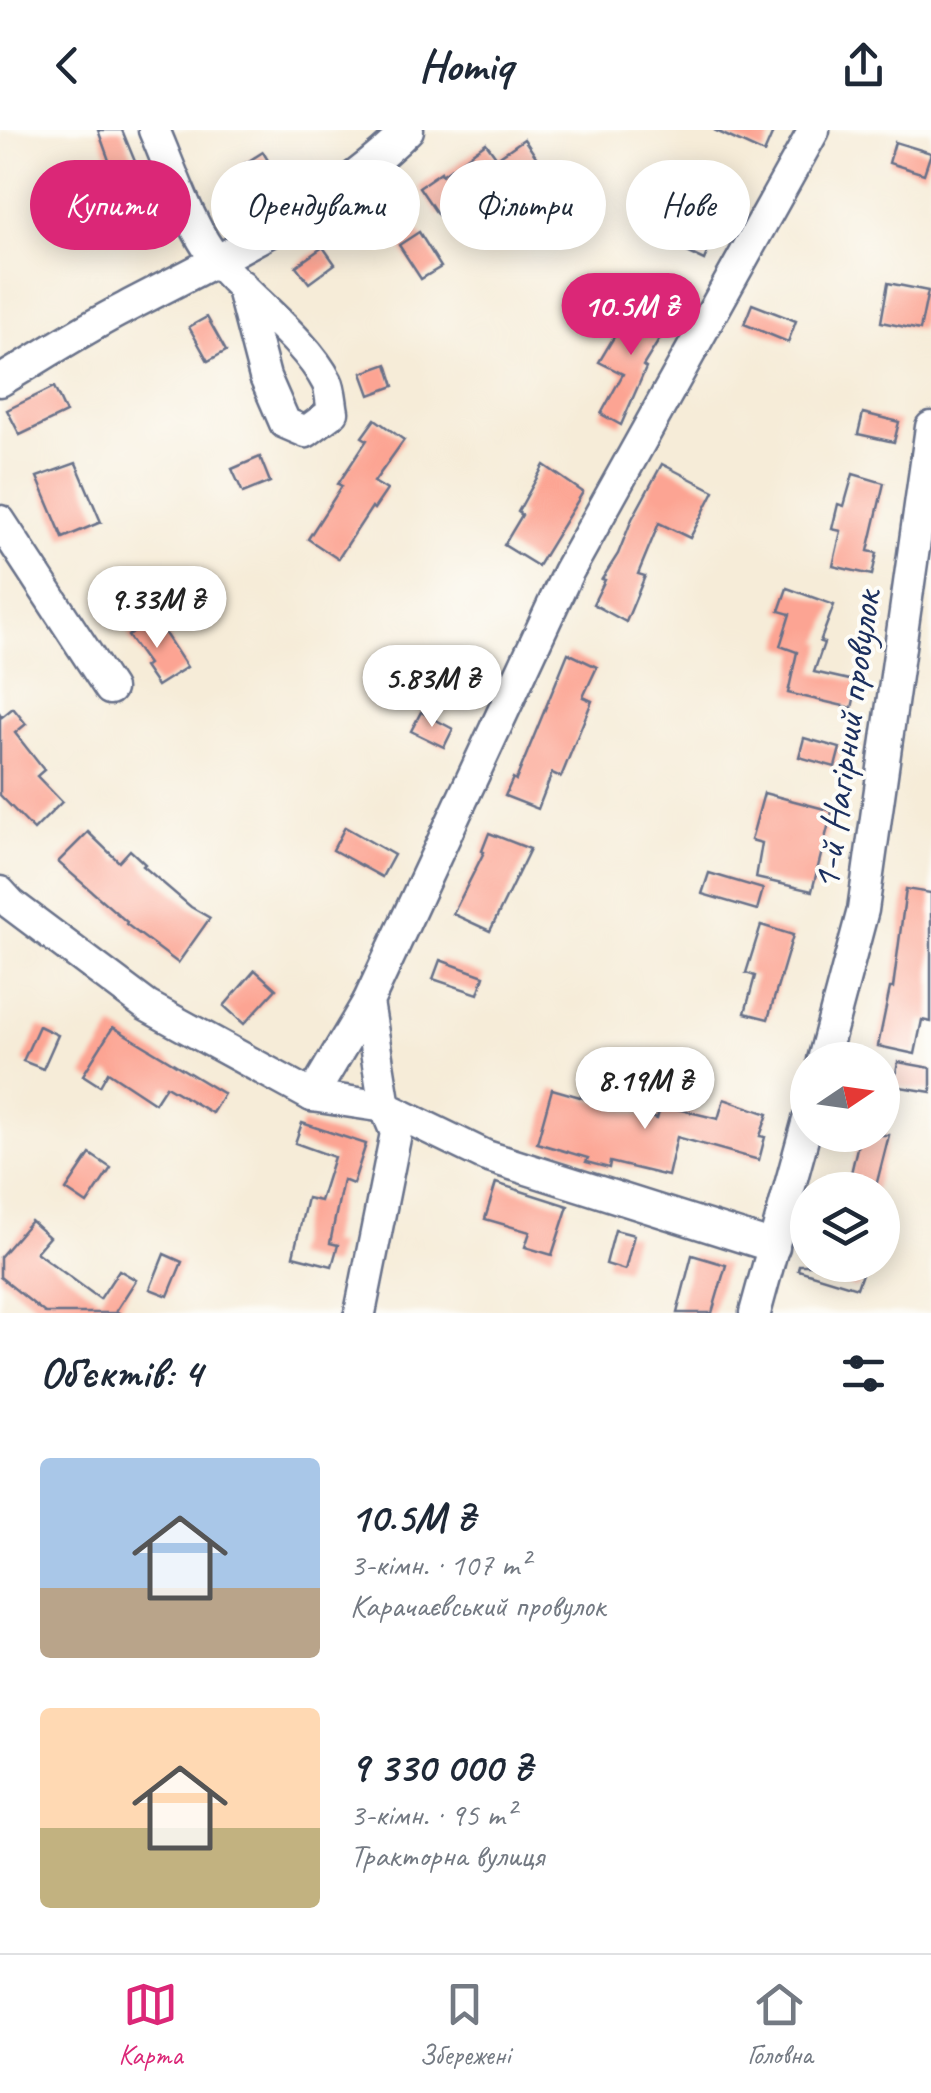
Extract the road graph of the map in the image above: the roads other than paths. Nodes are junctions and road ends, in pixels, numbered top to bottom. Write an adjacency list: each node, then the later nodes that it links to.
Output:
1 (154, 130): 4 (street)
2 (408, 130): 4 (street)
3 (814, 130): 11 (street)
4 (216, 260): 5 (street); 6 (street)
5 (241, 285)
6 (0, 381)
7 (931, 427): 12 (street, 1-й Нагірний провулок)
8 (0, 521): 9 (street)
9 (110, 689)
10 (0, 892): 13 (street)
11 (368, 1002): 13 (street); 14 (street)
12 (828, 1042)
13 (312, 1096): 14 (street)
14 (385, 1107): 16 (street); 17 (street)
15 (799, 1152): 16 (street)
16 (774, 1247): 18 (street)
17 (360, 1313)
18 (755, 1313)

